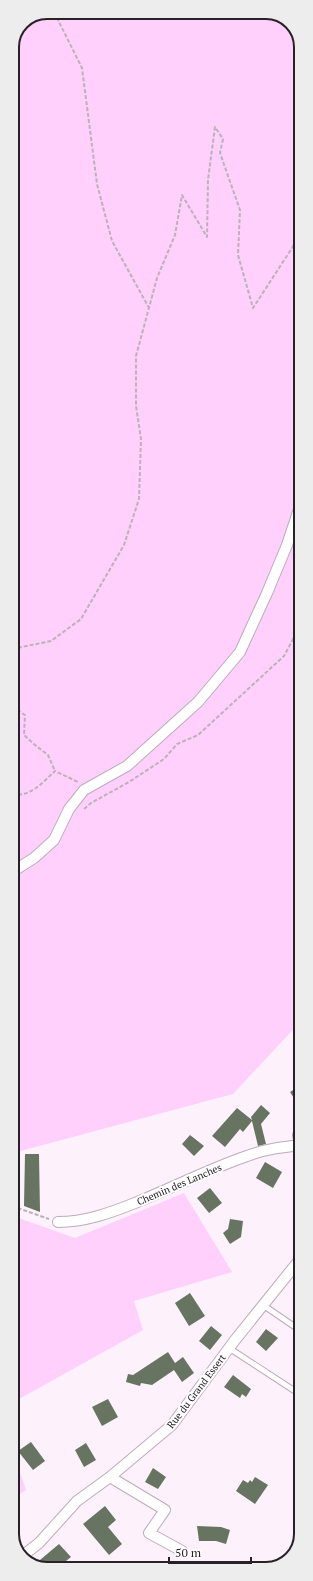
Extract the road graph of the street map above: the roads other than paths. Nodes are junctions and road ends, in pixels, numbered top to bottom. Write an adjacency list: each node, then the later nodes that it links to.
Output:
1 (294, 526): 2 (street)
2 (19, 868)
3 (294, 1146): 4 (street, Chemin des Lanches)
4 (58, 1222)
5 (294, 1267): 6 (street, Rue du Grand Essert)
6 (263, 1305): 7 (lane); 8 (street, Rue du Grand Essert)
7 (294, 1326)
8 (229, 1348): 9 (lane); 10 (street, Rue du Grand Essert)
9 (294, 1390)
10 (110, 1477): 11 (street); 12 (street, Rue du Grand Essert)
11 (182, 1551)
12 (26, 1553)

